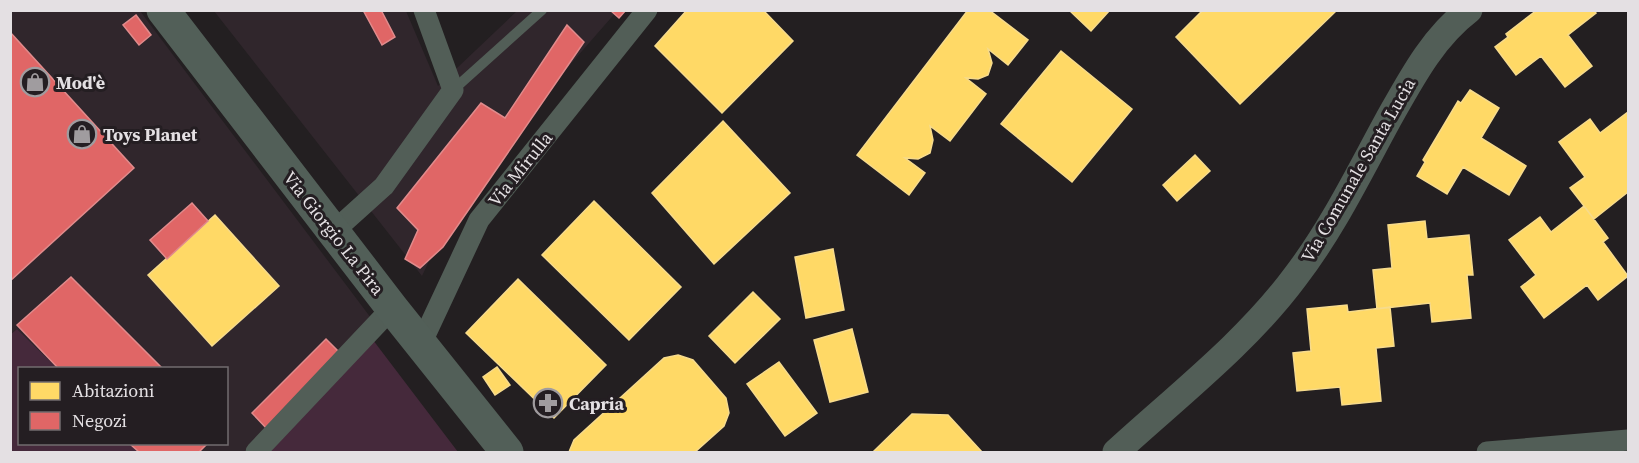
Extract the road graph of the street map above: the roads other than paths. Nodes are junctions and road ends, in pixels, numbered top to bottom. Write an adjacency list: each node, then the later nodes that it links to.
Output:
1 (164, 10): 7 (main road, Via Giorgio La Pira)
2 (424, 10): 6 (street)
3 (542, 10): 6 (lane)
4 (647, 10): 9 (street, Via Mirulla)
5 (1469, 10): 13 (street, Via Comunale Santa Lucia)
6 (453, 90): 7 (street)
7 (333, 232): 8 (main road, Via Giorgio La Pira)
8 (392, 308): 9 (main road, Via Giorgio La Pira); 11 (street)
9 (421, 344): 12 (main road, Via Giorgio La Pira)
10 (1629, 440): 14 (street)
11 (256, 453)
12 (507, 453)
13 (1116, 453)
14 (1487, 453)

